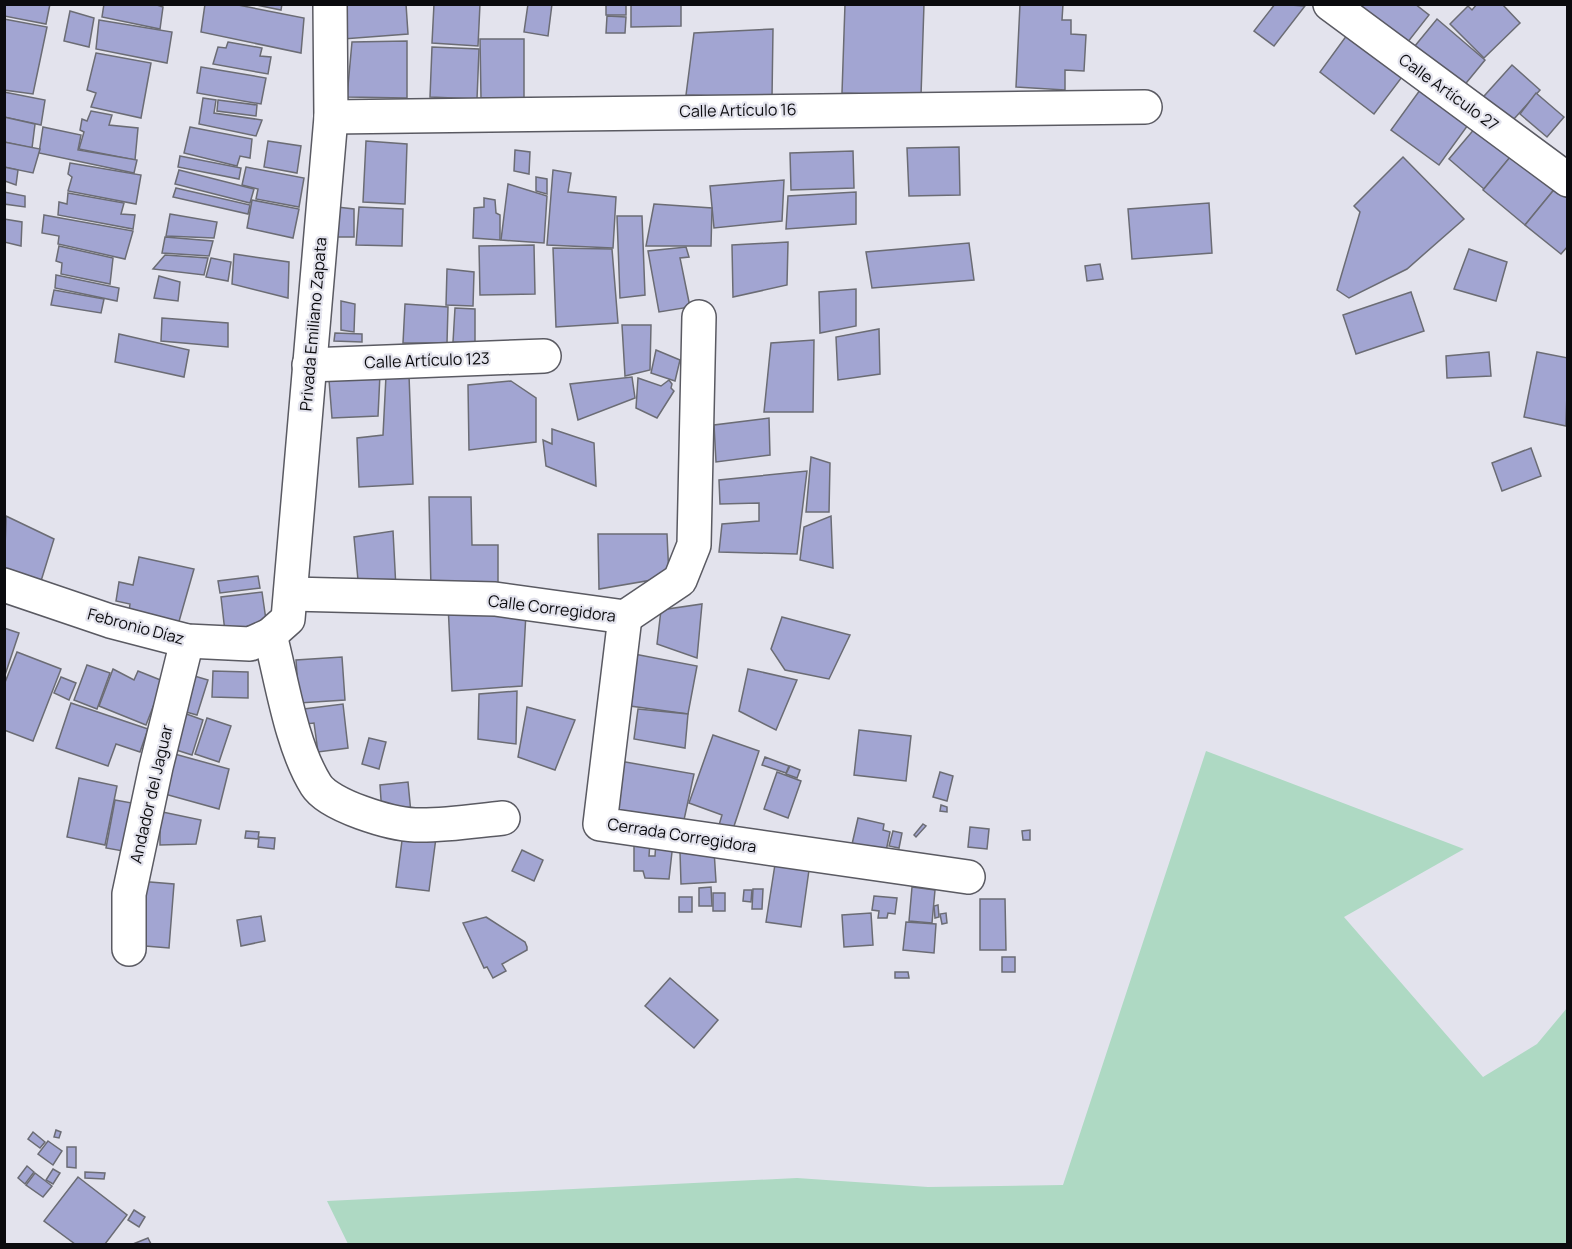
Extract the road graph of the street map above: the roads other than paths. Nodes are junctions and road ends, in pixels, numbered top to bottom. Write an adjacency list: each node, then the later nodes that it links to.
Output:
1 (330, 4): 4 (street, Privada Emiliano Zapata)
2 (1330, 4): 5 (street, Calle Artículo 27)
3 (1145, 107): 4 (street, Calle Artículo 16)
4 (331, 117): 8 (street, Privada Emiliano Zapata)
5 (1568, 180)
6 (699, 317): 11 (street, Calle Corregidora)
7 (544, 356): 8 (street, Calle Artículo 123)
8 (309, 365): 10 (street, Privada Emiliano Zapata)
9 (4, 585): 13 (street, Febronio Díaz)
10 (291, 594): 11 (street, Calle Corregidora); 12 (street, Privada Emiliano Zapata)
11 (625, 617): 15 (street, Cerrada Corregidora)
12 (270, 635): 13 (street, Febronio Díaz); 14 (street)
13 (188, 641): 16 (street, Andador del Jaguar)
14 (503, 818)
15 (968, 877)
16 (129, 949)

